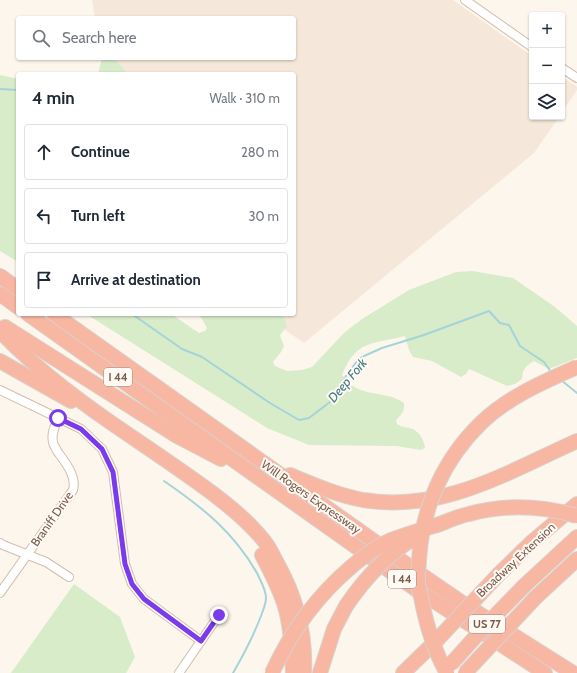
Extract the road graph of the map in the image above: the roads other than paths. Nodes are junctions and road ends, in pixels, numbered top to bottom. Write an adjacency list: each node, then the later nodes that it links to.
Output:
1 (465, 0): 3 (street)
2 (480, 0): 3 (street)
3 (475, 8): 4 (street)
4 (529, 45)
5 (565, 70): 6 (street)
6 (577, 78)
7 (0, 276): 8 (highway)
8 (16, 287)
9 (0, 294): 10 (highway)
10 (16, 306)
11 (31, 316): 22 (highway, Will Rogers Expressway / I 44)
12 (57, 316): 21 (highway, Will Rogers Expressway / I 44)
13 (0, 324): 22 (highway)
14 (0, 331): 19 (highway)
15 (0, 361): 19 (highway)
16 (577, 367): 37 (highway, bridge)
17 (0, 390): 18 (street)
18 (58, 418): 29 (street, Braniff Drive); 35 (street)
19 (108, 421): 23 (highway)
20 (577, 441): 21 (highway)
21 (268, 466): 38 (highway, Will Rogers Expressway / I 44)
22 (263, 479): 47 (highway, Will Rogers Expressway / I 44)
23 (225, 502): 41 (highway); 42 (highway)
24 (577, 504): 36 (highway, Broadway Extension / US 77, bridge)
25 (577, 516): 26 (highway, bridge)
26 (445, 522): 40 (highway, bridge); 43 (highway, bridge)
27 (577, 537): 37 (highway, Broadway Extension / US 77, bridge)
28 (0, 543): 29 (street)
29 (27, 554): 32 (street); 33 (street, Braniff Drive)
30 (577, 559): 31 (highway)
31 (572, 567): 46 (highway, bridge)
32 (70, 577)
33 (0, 593)
34 (219, 615): 35 (street)
35 (201, 641): 39 (street)
36 (436, 641): 44 (highway); 45 (highway, Broadway Extension / US 77)
37 (447, 670)
38 (572, 671)
39 (179, 673)
40 (272, 673)
41 (293, 673)
42 (304, 673)
43 (320, 673)
44 (403, 673)
45 (410, 673)
46 (465, 673)
47 (545, 673)

